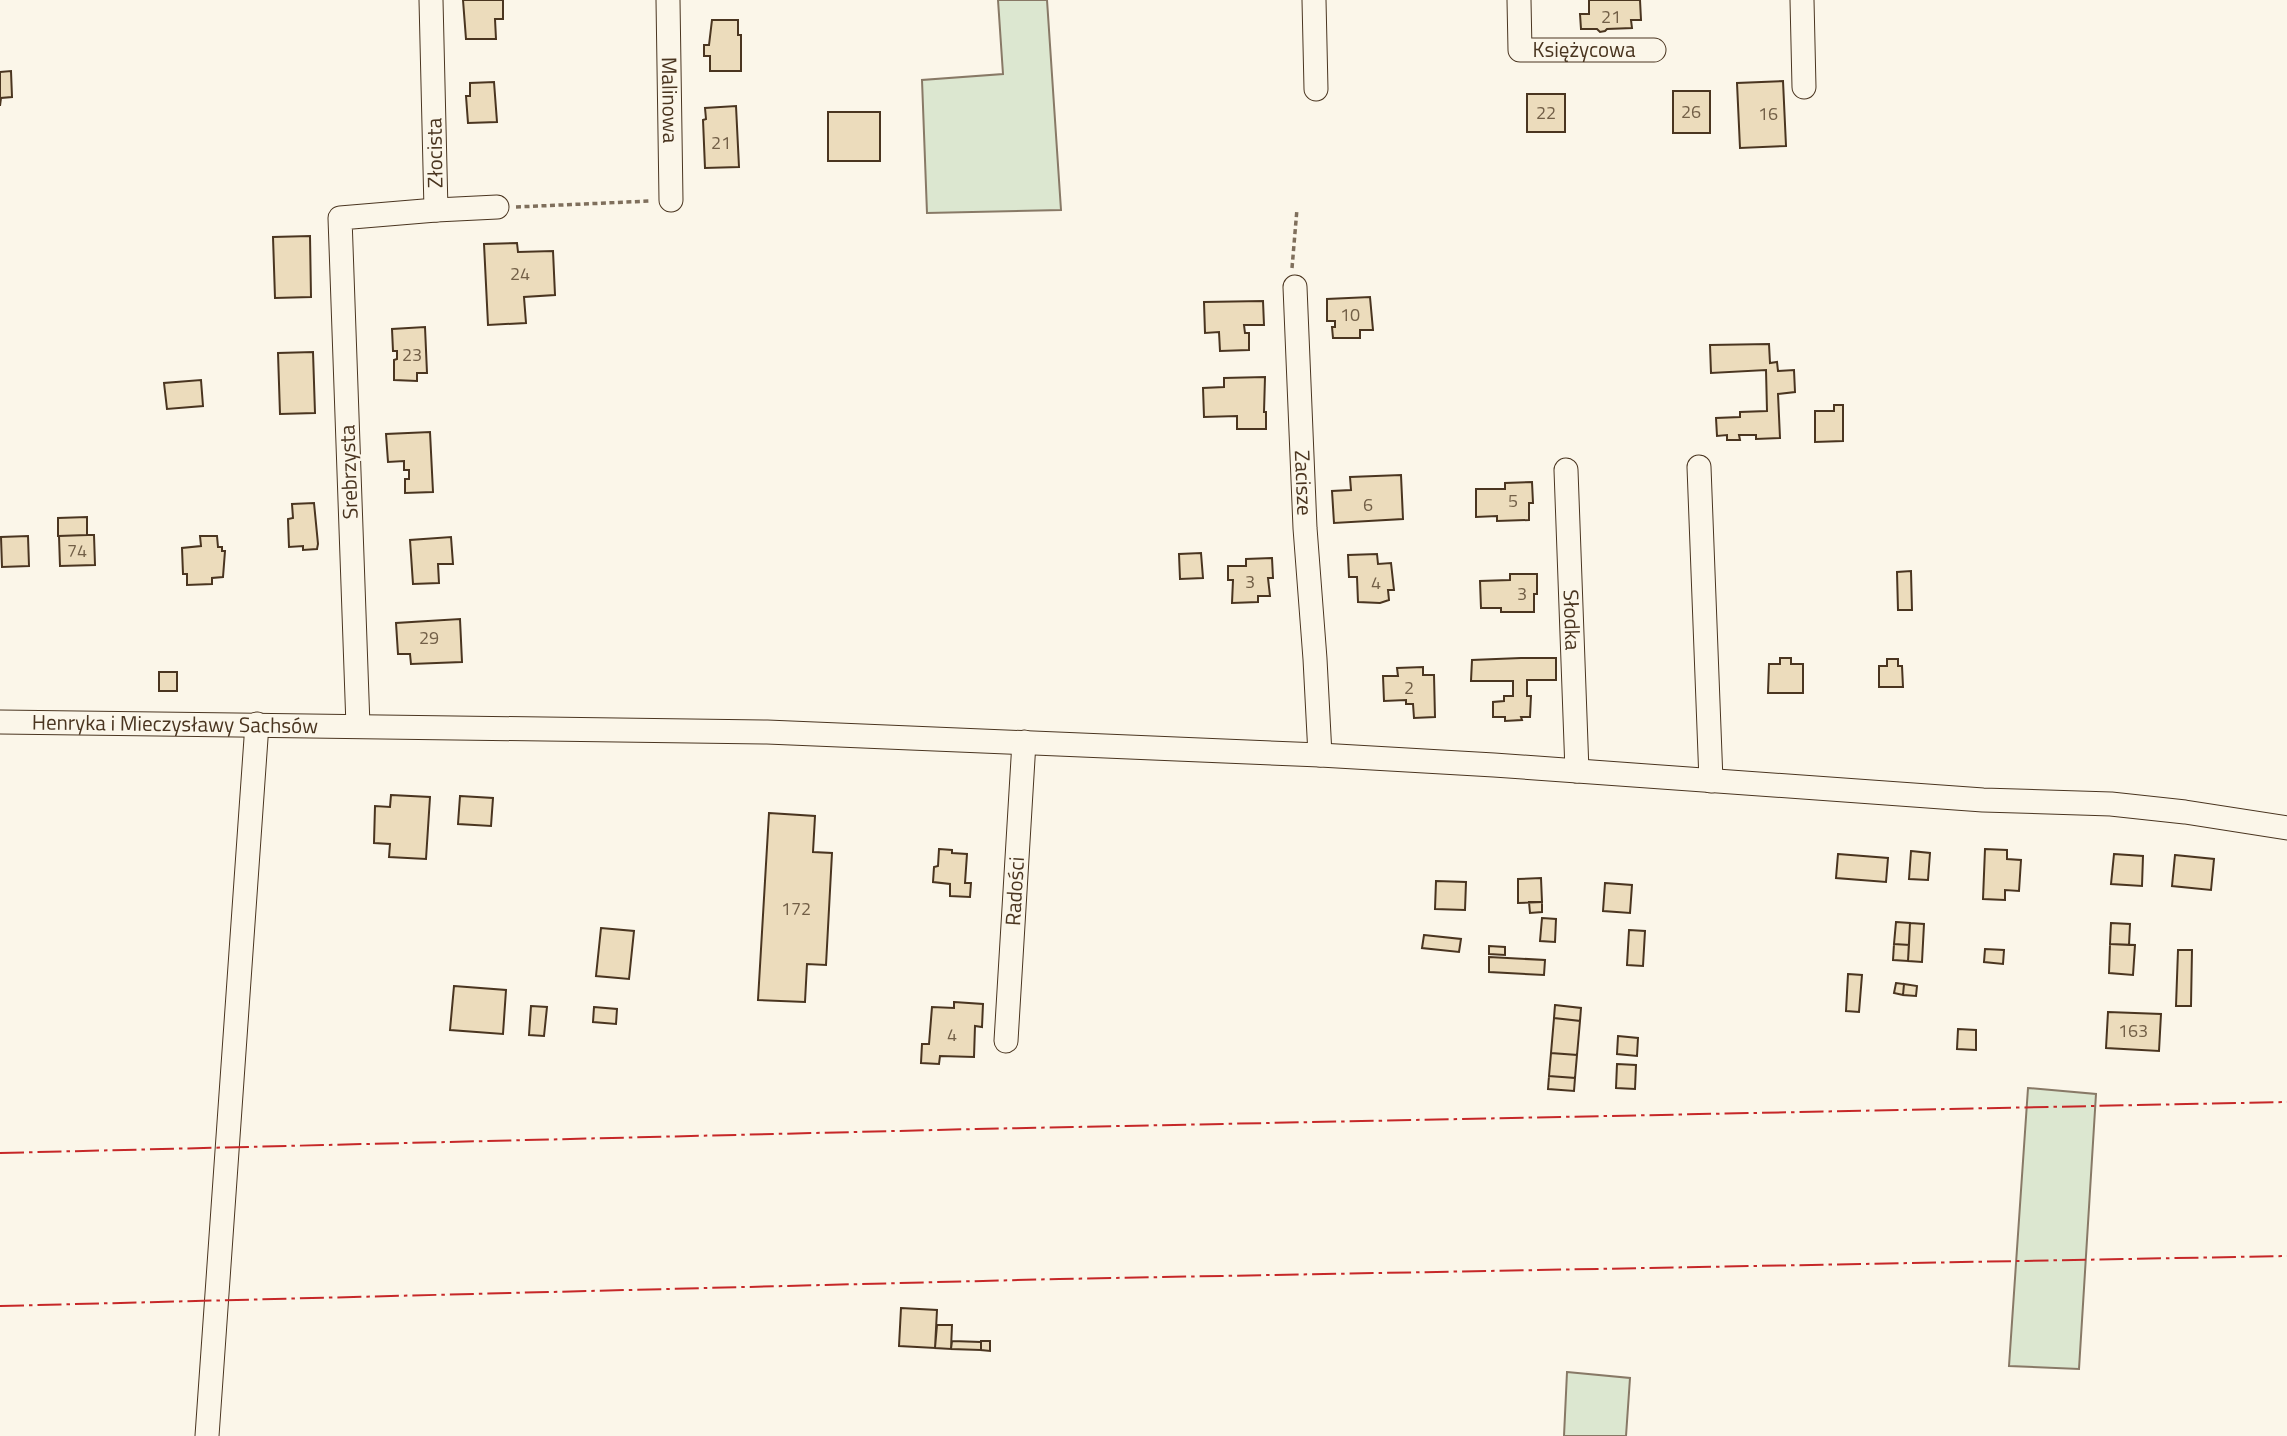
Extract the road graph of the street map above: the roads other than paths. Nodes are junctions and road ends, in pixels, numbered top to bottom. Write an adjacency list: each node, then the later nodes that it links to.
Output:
1 (431, 0): 11 (street, Złocista)
2 (668, 0): 9 (street, Malinowa)
3 (1314, 0): 8 (street)
4 (1519, 0): 6 (street, Księżycowa)
5 (1802, 0): 7 (street)
6 (1654, 50)
7 (1804, 87)
8 (1316, 89)
9 (671, 200)
10 (497, 207): 11 (street)
11 (436, 209): 12 (street, Złocista)
12 (340, 218): 18 (street, Srebrzysta)
13 (1295, 287): 20 (street, Zacisze)
14 (1699, 467): 22 (street)
15 (1566, 470): 21 (street, Słodka)
16 (0, 722): 17 (street, Henryka i Mieczysławy Sachsów)
17 (257, 724): 18 (street, Henryka i Mieczysławy Sachsów); 25 (street)
18 (353, 726): 19 (street, Henryka i Mieczysławy Sachsów)
19 (1024, 742): 20 (street, Henryka i Mieczysławy Sachsów); 24 (street, Radości)
20 (1320, 755): 21 (street, Henryka i Mieczysławy Sachsów)
21 (1577, 771): 22 (street, Henryka i Mieczysławy Sachsów)
22 (1710, 781): 23 (street, Henryka i Mieczysławy Sachsów)
23 (2287, 828)
24 (1006, 1041)
25 (207, 1436)

